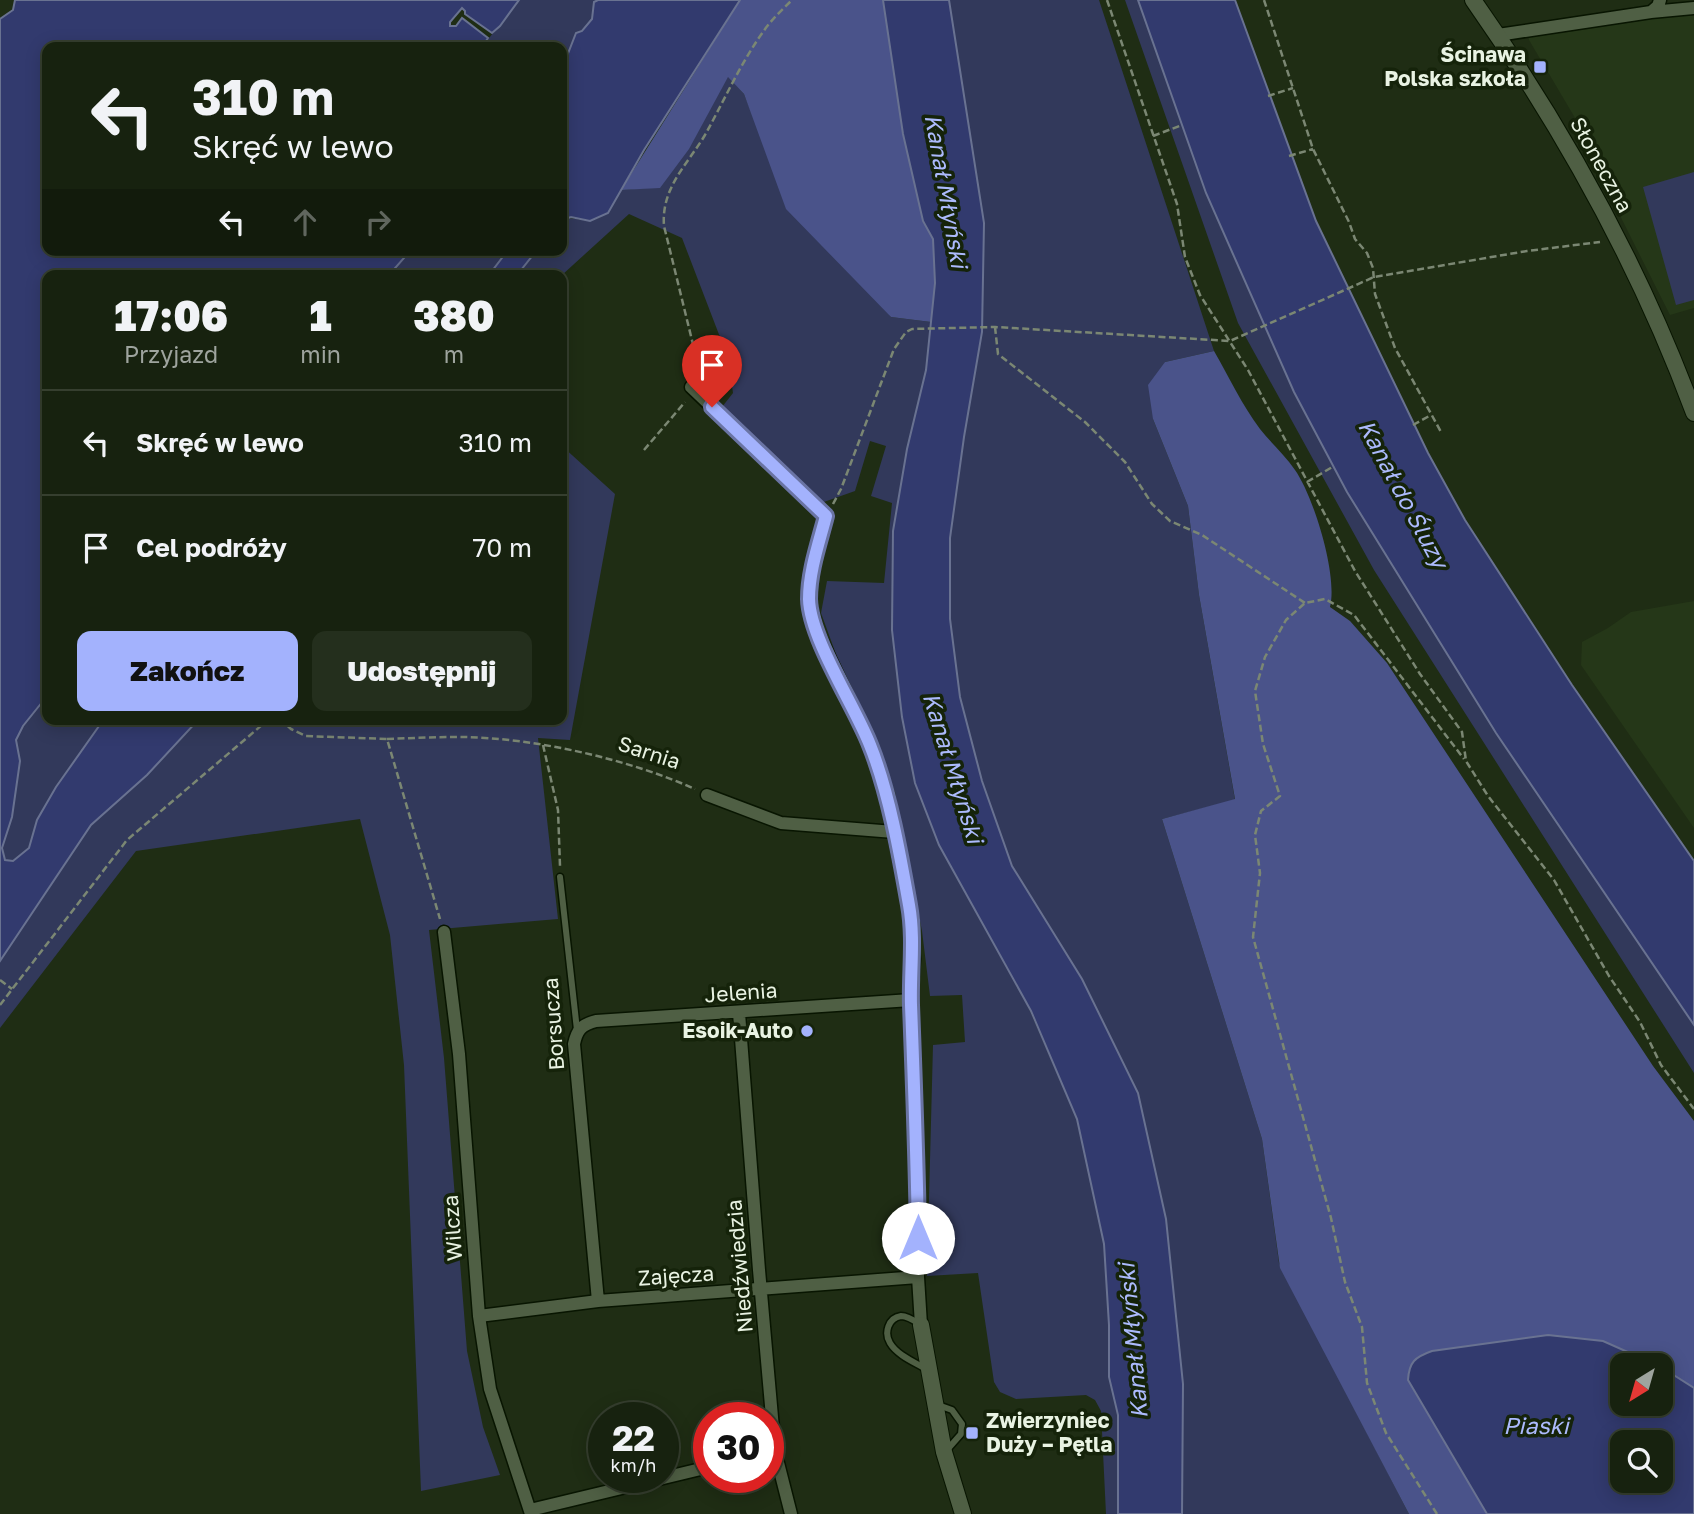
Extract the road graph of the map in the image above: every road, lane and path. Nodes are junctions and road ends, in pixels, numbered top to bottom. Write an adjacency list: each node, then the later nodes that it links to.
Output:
1 (792, 0): 19 (path)
2 (1107, 0): 12 (path)
3 (1264, 0): 9 (path)
4 (1473, 0): 8 (street, Słoneczna)
5 (1660, 0): 7 (street)
6 (1694, 8): 7 (street)
7 (1651, 12): 8 (street)
8 (1498, 35): 15 (street, Słoneczna)
9 (1293, 88): 10 (path); 13 (path)
10 (1268, 96)
11 (1182, 125): 12 (path)
12 (1153, 136): 18 (path)
13 (1312, 149): 14 (path); 16 (path)
14 (1289, 156)
15 (1618, 240): 16 (path); 20 (street, Słoneczna)
16 (1374, 276): 18 (path); 21 (path)
17 (995, 327): 18 (path); 27 (path); 28 (path)
18 (1230, 341): 26 (path)
19 (693, 389): 24 (path); 27 (street)
20 (1694, 414)
21 (1432, 415): 22 (path); 23 (path)
22 (1413, 425)
23 (1441, 432)
24 (644, 450)
25 (1334, 466): 26 (path)
26 (1307, 482): 33 (path)
27 (826, 516): 35 (street)
28 (1305, 603): 33 (path); 59 (path)
29 (262, 725): 39 (path)
30 (287, 725): 31 (path, Sarnia)
31 (387, 739): 32 (path, Sarnia); 37 (path)
32 (542, 745): 34 (path, Sarnia); 36 (path)
33 (1466, 761): 44 (path)
34 (707, 795): 35 (street)
35 (894, 832): 40 (street)
36 (560, 877): 43 (lane, Borsucza)
37 (444, 932): 48 (street, Wilcza)
38 (0, 980): 39 (path)
39 (12, 989): 41 (path)
40 (911, 1000): 42 (street, Jelenia); 45 (street)
41 (0, 1005)
42 (739, 1013): 43 (street, Jelenia); 46 (street, Niedźwiedzia)
43 (577, 1032): 47 (street, Borsucza)
44 (1694, 1109)
45 (918, 1277): 46 (street, Zajęcza); 49 (street)
46 (760, 1289): 47 (street, Zajęcza); 51 (street, Niedźwiedzia)
47 (598, 1301): 48 (street, Zajęcza)
48 (479, 1316): 56 (street, Wilcza)
49 (921, 1325): 50 (street); 50 (lane)
50 (928, 1370): 52 (street)
51 (768, 1402)
52 (935, 1405): 53 (street); 53 (lane)
53 (944, 1452): 58 (street)
54 (693, 1471): 56 (street)
55 (784, 1491): 57 (street, Niedźwiedzia)
56 (530, 1512)
57 (791, 1514)
58 (963, 1514)
59 (1437, 1514)

